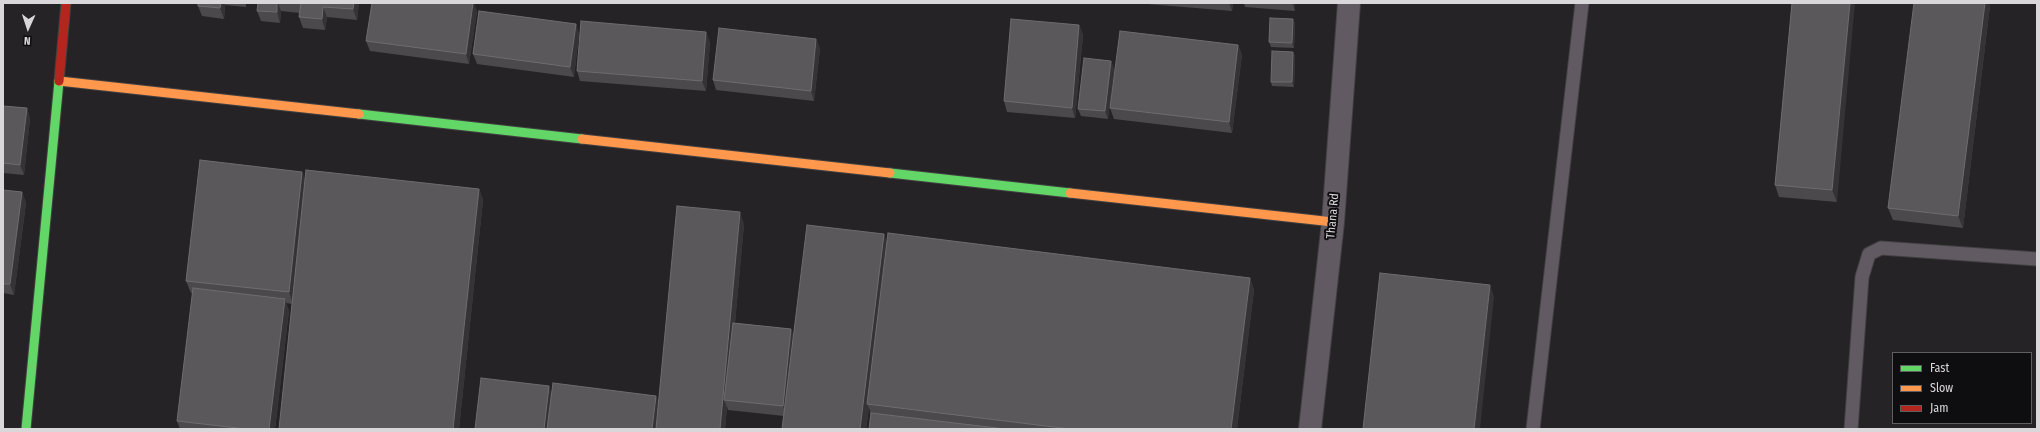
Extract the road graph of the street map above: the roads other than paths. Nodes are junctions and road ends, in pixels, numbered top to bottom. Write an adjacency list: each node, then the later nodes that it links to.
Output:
1 (66, 3): 4 (street)
2 (1349, 3): 5 (street, Thana Rd)
3 (1582, 3): 9 (lane)
4 (59, 81): 5 (street); 7 (street)
5 (1333, 222): 8 (street, Thana Rd)
6 (2037, 259): 10 (lane)
7 (26, 429)
8 (1310, 429)
9 (1533, 429)
10 (1851, 429)

